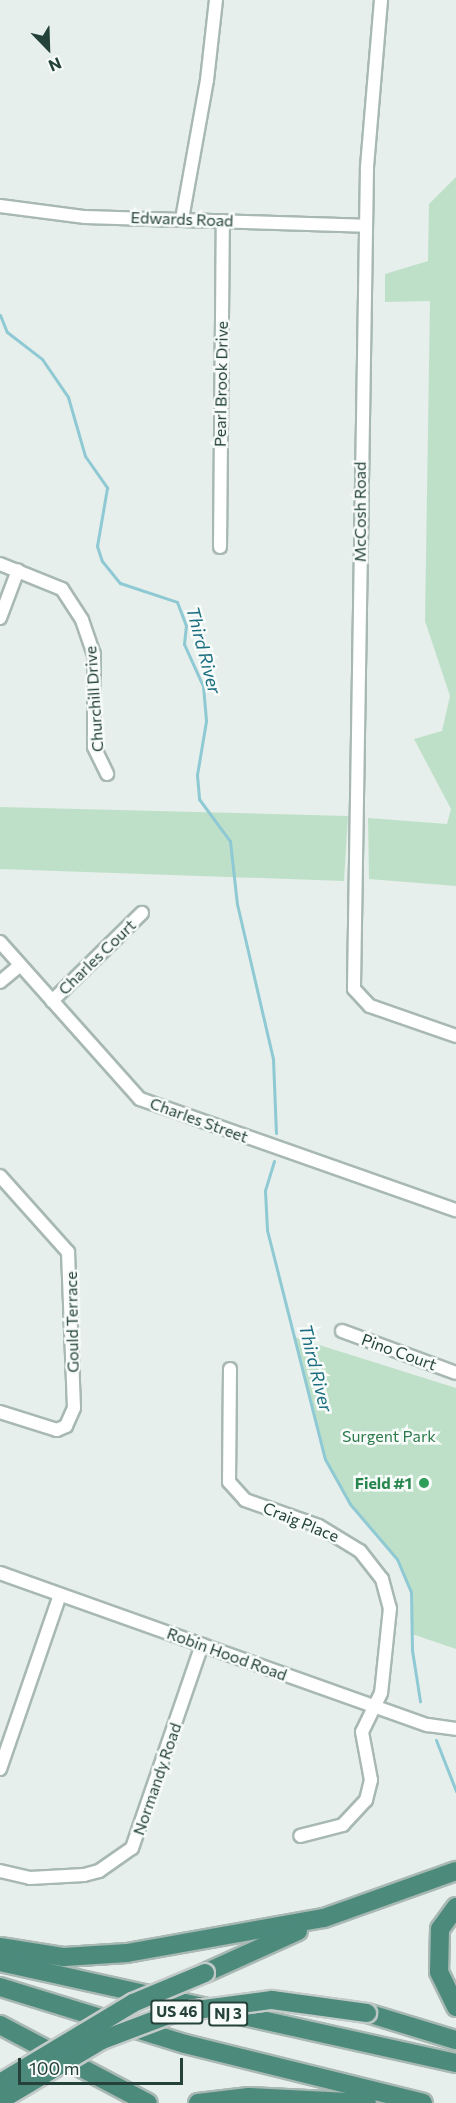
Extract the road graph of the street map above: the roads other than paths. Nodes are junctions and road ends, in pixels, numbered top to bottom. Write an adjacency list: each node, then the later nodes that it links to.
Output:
1 (216, 0): 4 (street)
2 (381, 0): 6 (street, McCosh Road)
3 (0, 206): 4 (street, Edwards Road)
4 (182, 219): 5 (street, Edwards Road)
5 (223, 220): 6 (street, Edwards Road); 7 (street, Pearl Brook Drive)
6 (365, 226): 17 (street, McCosh Road)
7 (220, 547)
8 (0, 564): 9 (street, Churchill Drive)
9 (18, 570): 10 (street); 11 (street, Churchill Drive)
10 (0, 618)
11 (107, 774)
12 (142, 913): 16 (street, Charles Court)
13 (0, 942): 14 (street, Charles Street)
14 (20, 965): 15 (street); 16 (street, Charles Street)
15 (0, 982)
16 (52, 1001): 19 (street, Charles Street)
17 (456, 1036)
18 (0, 1176): 23 (street, Gould Terrace)
19 (456, 1210)
20 (342, 1331): 22 (street, Pino Court)
21 (230, 1369): 27 (street, Craig Place)
22 (456, 1373)
23 (0, 1412)
24 (0, 1573): 25 (street, Robin Hood Road)
25 (60, 1595): 26 (street, Robin Hood Road); 29 (street)
26 (202, 1645): 27 (street, Robin Hood Road); 31 (street, Normandy Road)
27 (374, 1707): 28 (street, Robin Hood Road); 30 (street, Craig Place)
28 (456, 1729)
29 (0, 1769)
30 (300, 1836)
31 (0, 1871)
32 (456, 1871): 34 (highway)
33 (456, 1907): 38 (highway)
34 (324, 1918): 35 (highway); 42 (highway, bridge)
35 (0, 1947)
36 (0, 1962): 41 (highway, NJ 3)
37 (0, 1987): 46 (highway, NJ 3)
38 (456, 2007)
39 (0, 2025): 43 (highway)
40 (456, 2040): 42 (highway, US 46, bridge)
41 (456, 2063)
42 (2, 2093)
43 (148, 2103)
44 (198, 2103): 45 (highway)
45 (367, 2103)
46 (423, 2103)

